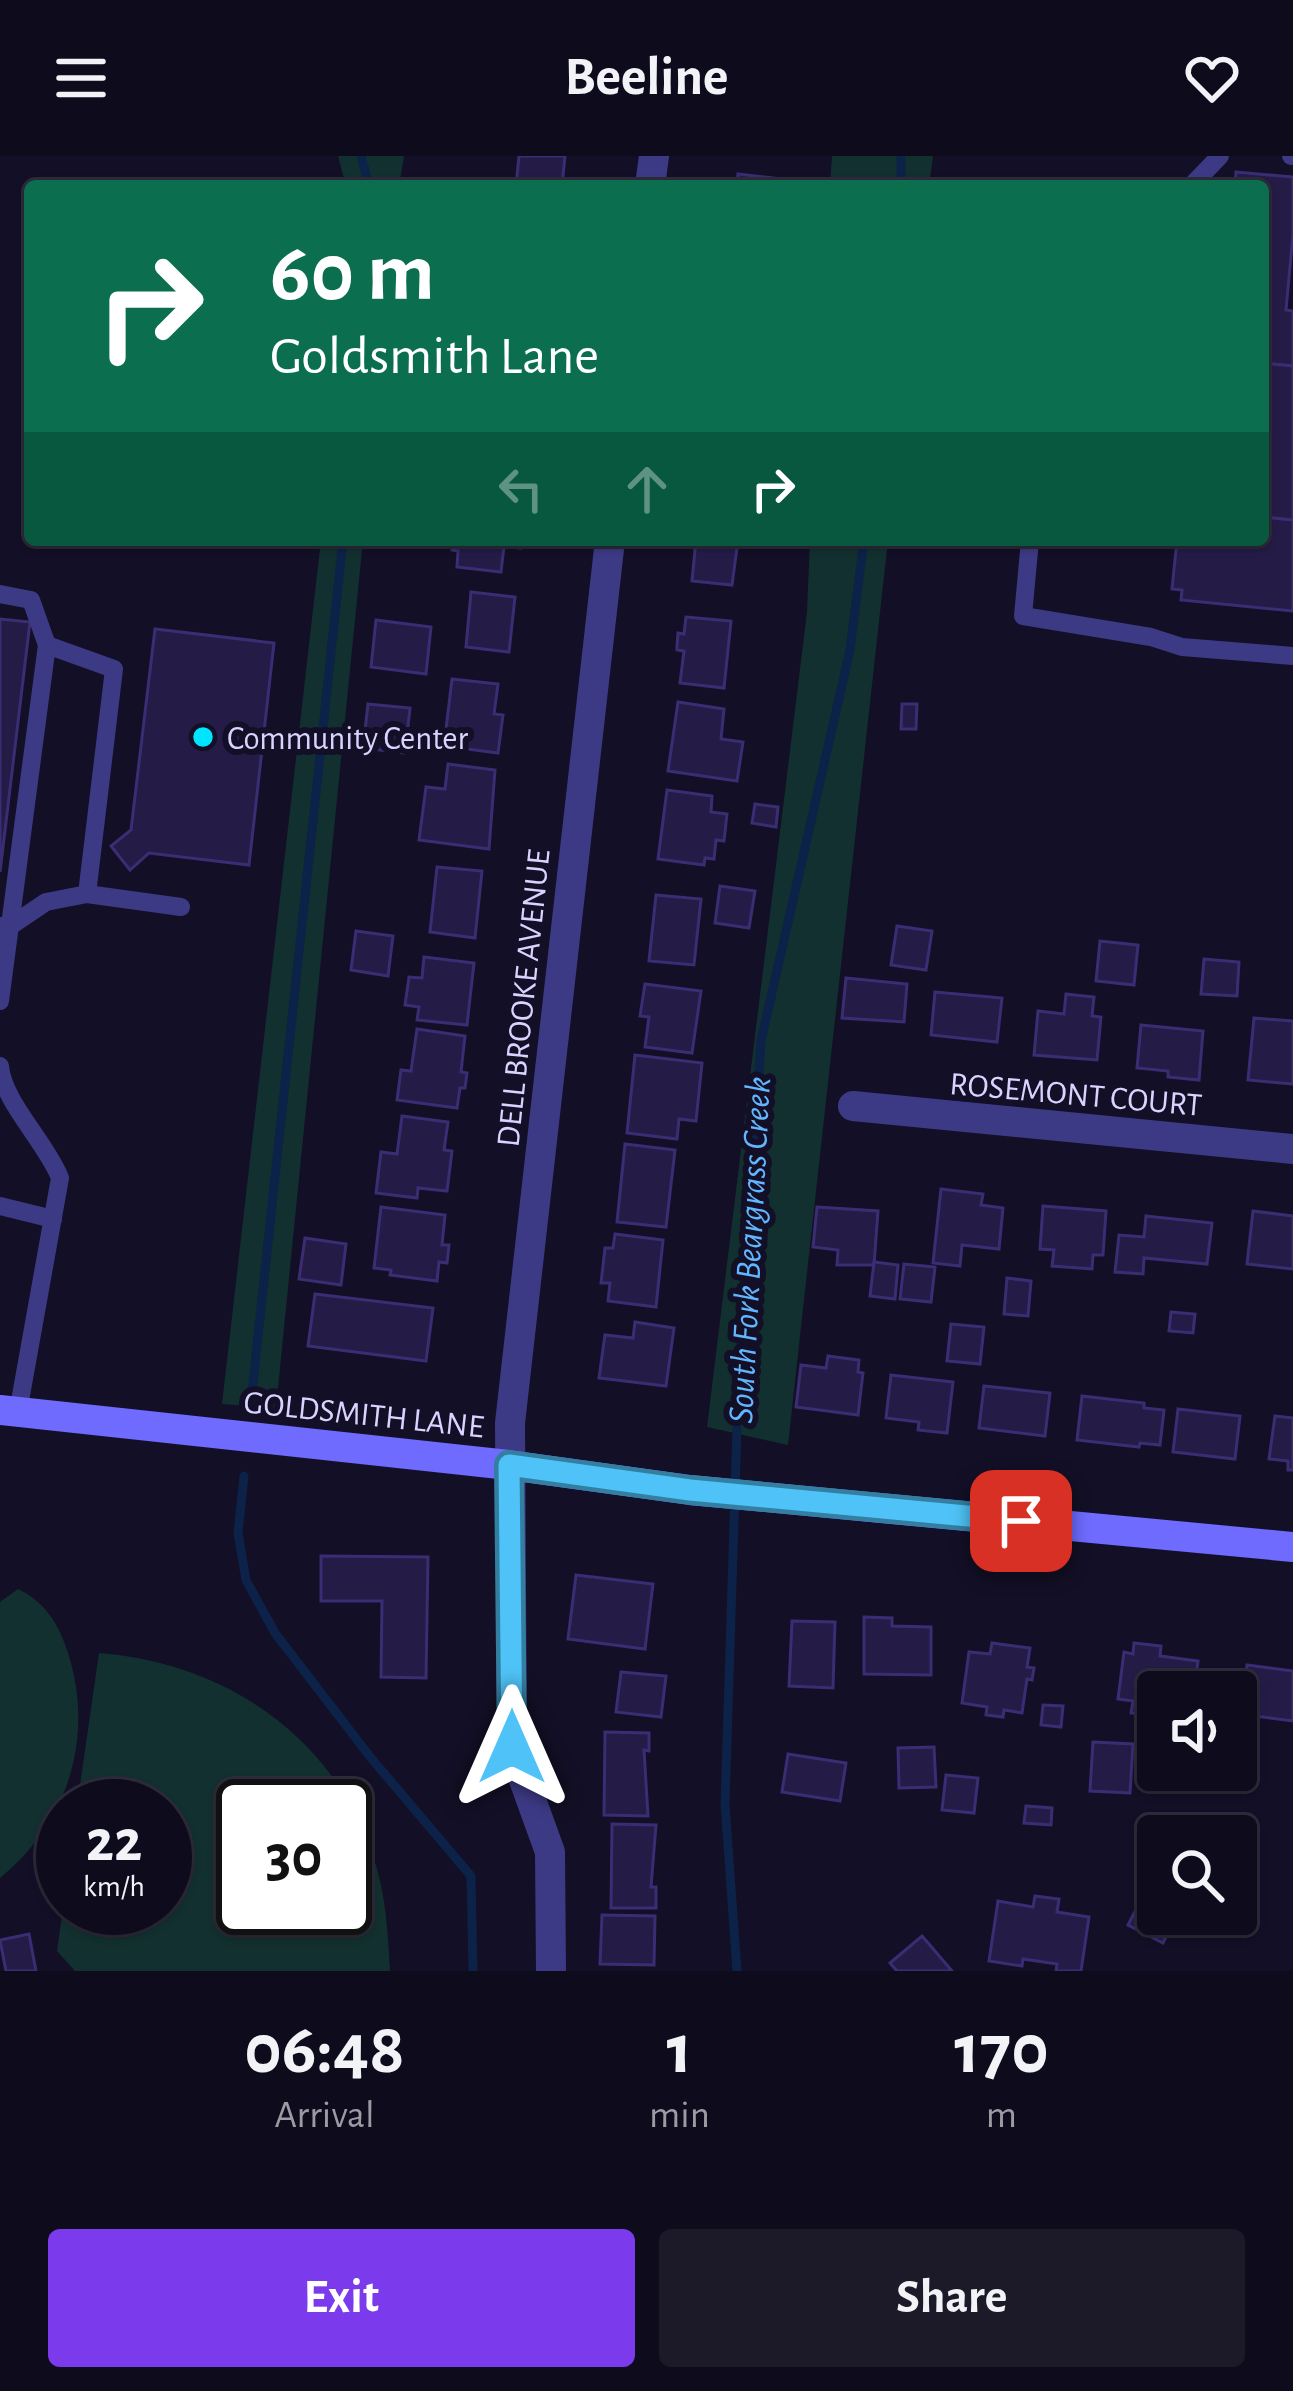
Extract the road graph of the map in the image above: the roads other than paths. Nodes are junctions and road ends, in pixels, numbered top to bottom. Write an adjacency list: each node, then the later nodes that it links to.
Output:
1 (1220, 156): 2 (lane)
2 (1196, 180)
3 (609, 546): 19 (street, DELL BROOKE AVENUE)
4 (1029, 546): 7 (lane)
5 (0, 594): 6 (lane)
6 (47, 645): 8 (lane); 10 (lane)
7 (1293, 656)
8 (87, 894): 9 (lane); 10 (lane)
9 (181, 907)
10 (4, 926): 11 (lane)
11 (0, 1000)
12 (0, 1066): 14 (lane)
13 (853, 1106): 15 (street, ROSEMONT COURT)
14 (10, 1107): 17 (lane)
15 (1293, 1149)
16 (0, 1206): 17 (lane)
17 (53, 1219): 18 (lane)
18 (9, 1411): 19 (street, GOLDSMITH LANE)
19 (509, 1465): 20 (street, GOLDSMITH LANE); 21 (street, DELL BROOKE AVENUE)
20 (1293, 1547)
21 (551, 1971)

